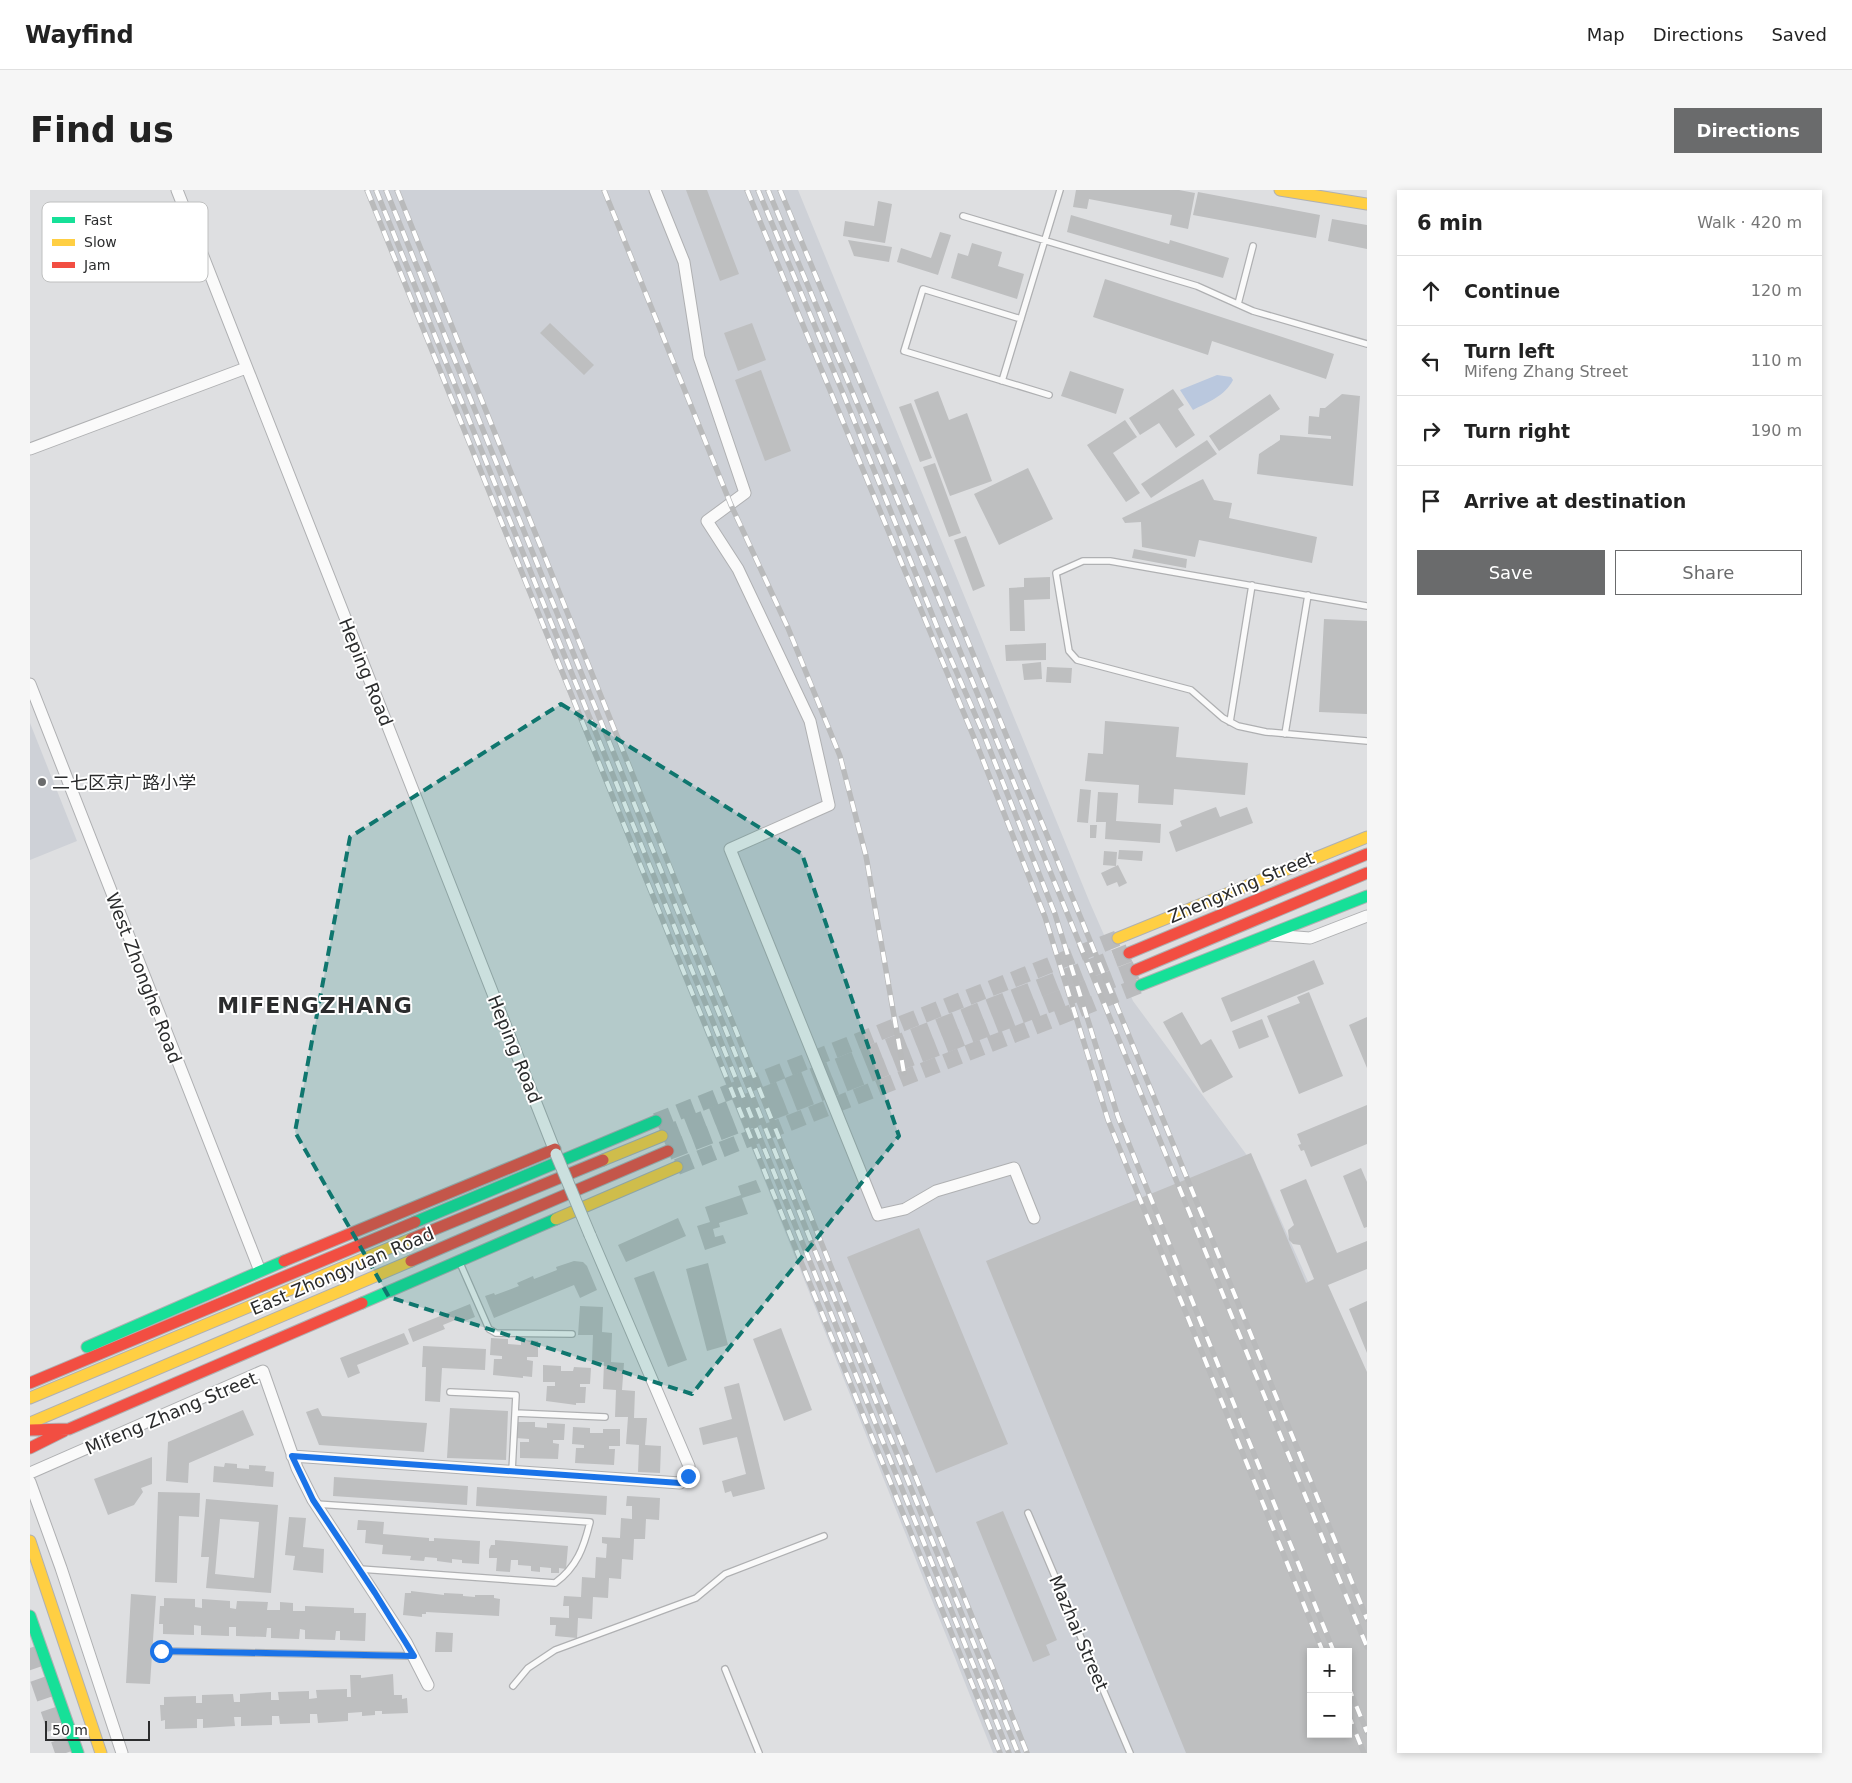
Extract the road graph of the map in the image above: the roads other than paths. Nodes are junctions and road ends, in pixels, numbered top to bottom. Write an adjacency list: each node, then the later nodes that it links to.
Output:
1 (177, 190): 5 (street, Heping Road)
2 (655, 190): 40 (street)
3 (1060, 190): 8 (lane)
4 (1280, 190): 6 (main road)
5 (182, 202)
6 (1367, 204)
7 (963, 216): 8 (lane)
8 (1045, 241): 11 (lane); 12 (lane)
9 (1253, 246): 11 (lane)
10 (208, 270): 14 (street, Heping Road)
11 (1238, 304): 13 (lane)
12 (1021, 319): 15 (lane); 15 (lane)
13 (1367, 344)
14 (246, 368): 17 (street); 37 (street, Heping Road)
15 (1002, 380): 16 (lane)
16 (1049, 395)
17 (30, 449)
18 (1252, 585): 19 (lane); 22 (lane); 22 (lane)
19 (1308, 595): 20 (lane); 23 (lane)
20 (1367, 606)
21 (30, 684): 42 (street, West Zhonghe Road)
22 (1230, 722): 23 (lane)
23 (1285, 734): 24 (lane)
24 (1367, 741)
25 (1367, 836): 31 (main road)
26 (1367, 854): 32 (main road, Zhengxing Street)
27 (1367, 874): 33 (main road, Zhengxing Street)
28 (1367, 896): 30 (main road)
29 (1367, 916): 30 (street)
30 (1269, 935): 34 (main road)
31 (1118, 938)
32 (1128, 953)
33 (1136, 970)
34 (1141, 985)
35 (656, 1121): 45 (main road)
36 (662, 1136): 47 (main road, East Zhongyuan Road)
37 (555, 1151): 42 (main road); 55 (street, Heping Road, bridge)
38 (668, 1151): 50 (main road, East Zhongyuan Road)
39 (676, 1167): 41 (main road)
40 (1034, 1218)
41 (458, 1259): 43 (lane); 51 (main road)
42 (260, 1271): 44 (main road)
43 (572, 1334)
44 (30, 1372)
45 (30, 1383)
46 (450, 1392): 48 (lane)
47 (30, 1398)
48 (515, 1413): 49 (lane); 55 (lane)
49 (606, 1417)
50 (30, 1423)
51 (70, 1428): 52 (main road); 53 (main road)
52 (30, 1430)
53 (30, 1448)
54 (292, 1456): 55 (street, Heping Road); 56 (street, Mifeng Zhang Street); 58 (street, Mifeng Zhang Street)
55 (512, 1472)
56 (30, 1473)
57 (30, 1482): 73 (street)
58 (316, 1504): 62 (street, Mifeng Zhang Street); 62 (lane)
59 (1028, 1513): 75 (lane, Mazhai Street)
60 (824, 1536): 63 (lane)
61 (30, 1541): 72 (main road)
62 (359, 1569): 67 (street, Mifeng Zhang Street)
63 (696, 1598): 64 (lane); 70 (lane)
64 (699, 1605)
65 (30, 1616): 71 (main road)
66 (161, 1651): 67 (lane)
67 (414, 1656): 69 (street, Mifeng Zhang Street)
68 (725, 1670): 74 (lane)
69 (428, 1685)
70 (513, 1686)
71 (78, 1753)
72 (101, 1753)
73 (122, 1753)
74 (759, 1753)
75 (1130, 1753)

